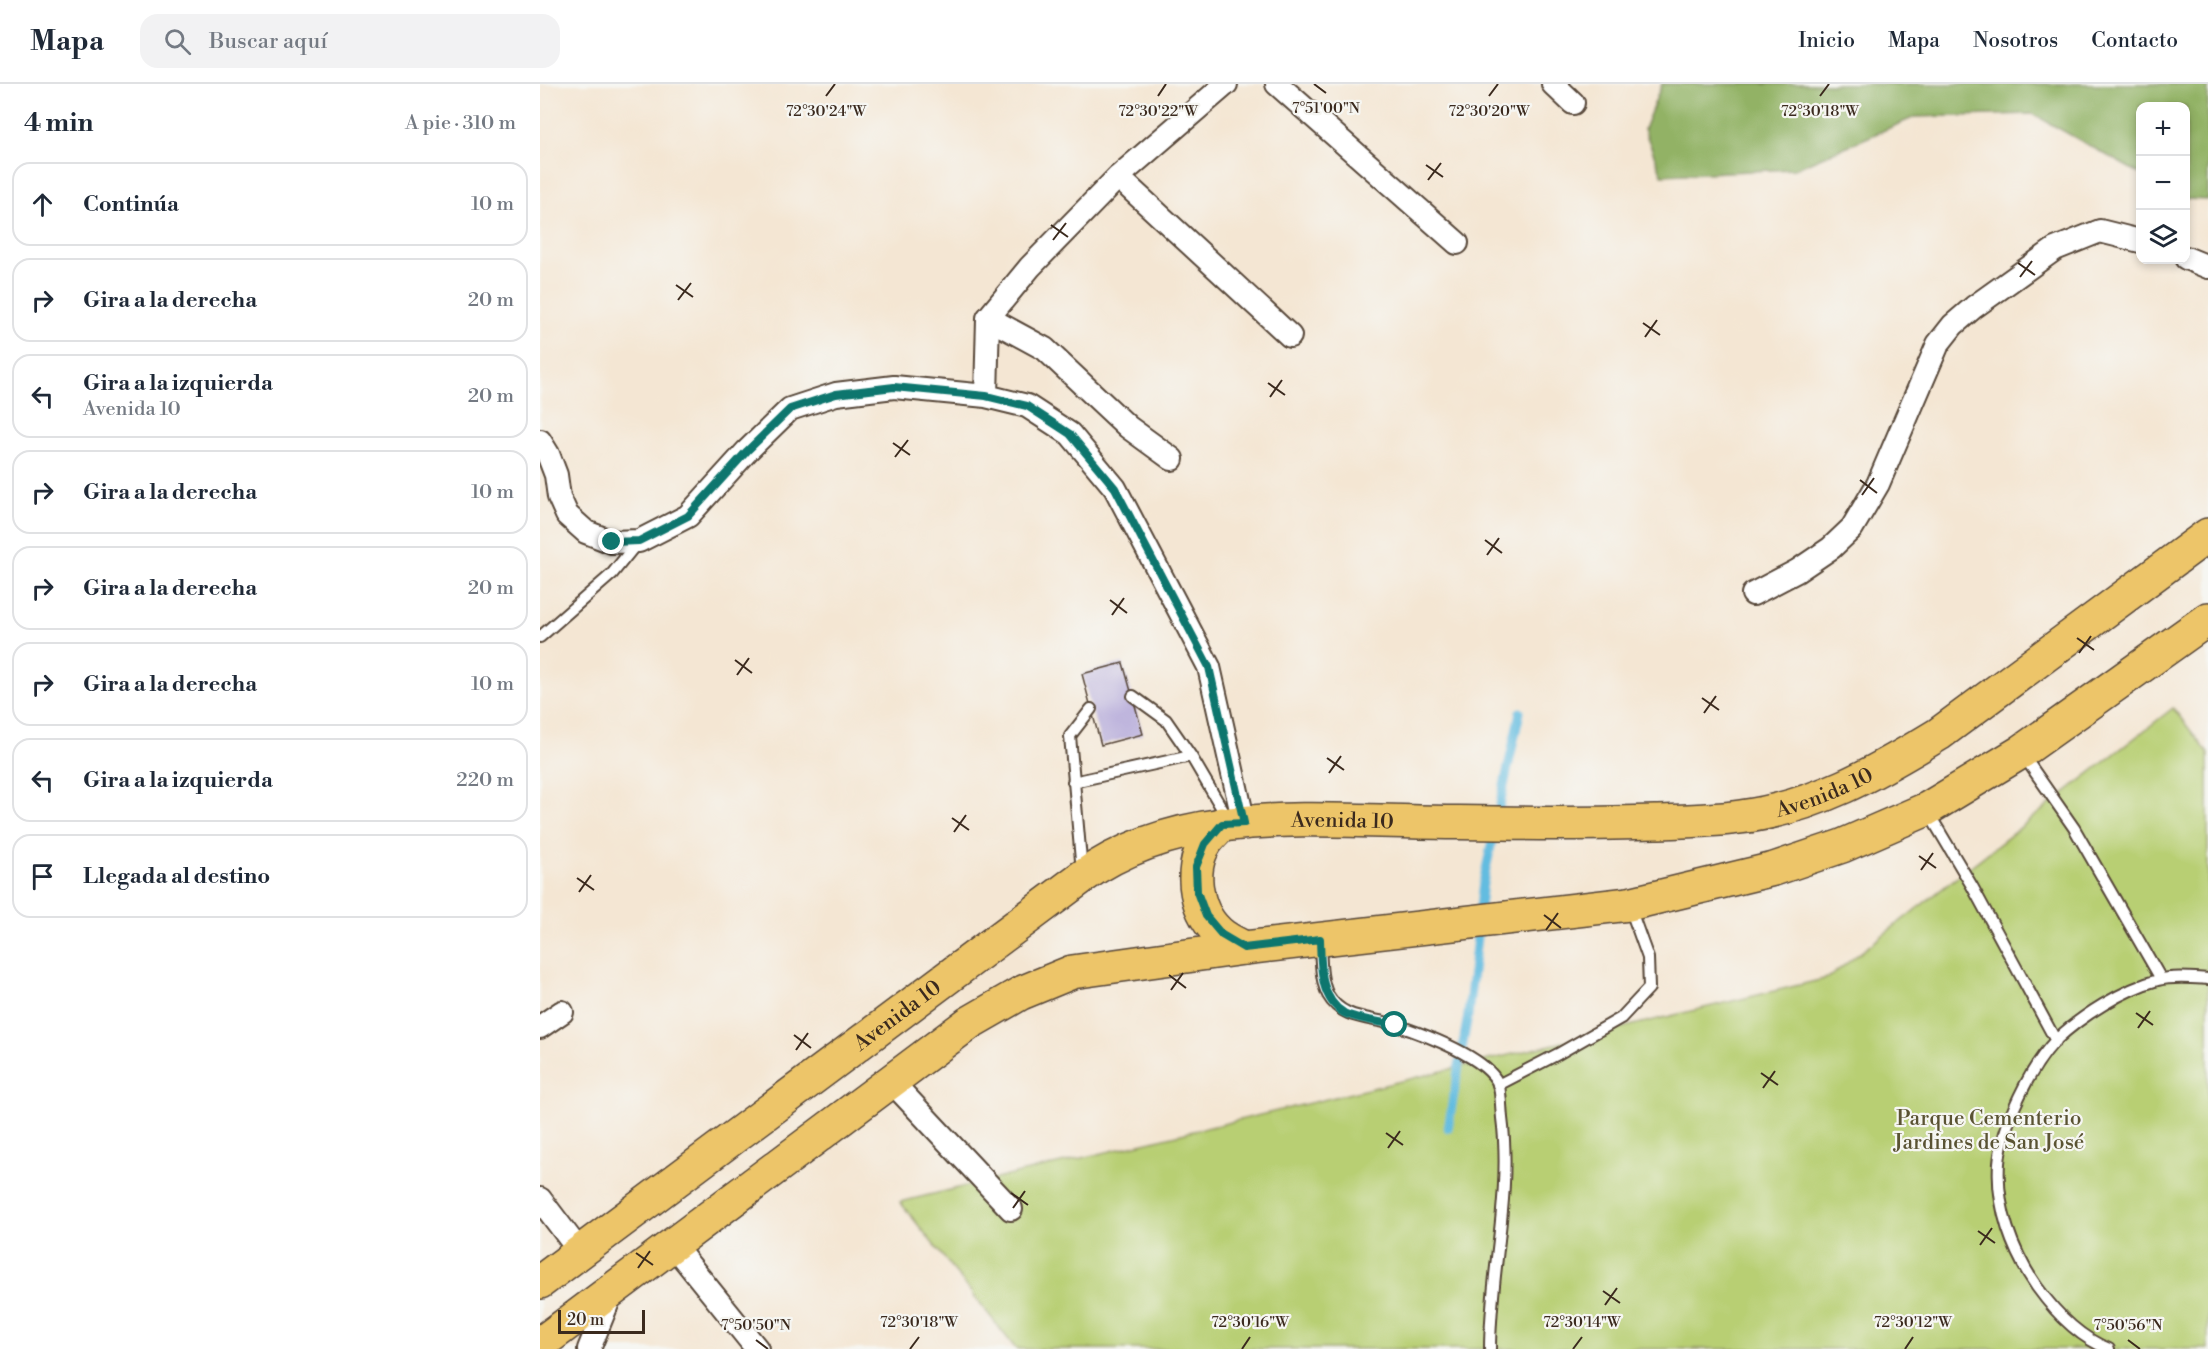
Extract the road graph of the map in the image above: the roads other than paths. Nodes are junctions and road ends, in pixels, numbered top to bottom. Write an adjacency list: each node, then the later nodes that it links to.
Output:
1 (1227, 84): 5 (street)
2 (1277, 84): 7 (street)
3 (1553, 84): 4 (street)
4 (1573, 103)
5 (1118, 177): 10 (street); 11 (street)
6 (2136, 240): 17 (street)
7 (1457, 243)
8 (2190, 260): 9 (street)
9 (2208, 267)
10 (988, 318): 12 (street); 14 (street)
11 (1290, 336)
12 (986, 396): 16 (street); 26 (street)
13 (540, 441): 16 (street)
14 (1172, 459)
15 (2208, 535): 26 (main road, Avenida 10)
16 (639, 541): 19 (lane)
17 (1753, 594)
18 (2208, 619): 22 (main road)
19 (540, 637)
20 (1132, 696): 23 (lane)
21 (1091, 709): 24 (lane)
22 (2021, 752): 25 (main road); 31 (lane)
23 (1191, 756): 24 (lane); 26 (lane)
24 (1073, 782): 27 (lane)
25 (1927, 809): 28 (main road); 35 (lane)
26 (1232, 824): 27 (main road, Avenida 10); 30 (main road)
27 (1082, 877): 41 (main road, Avenida 10)
28 (1629, 904): 29 (main road); 37 (lane)
29 (1329, 938): 30 (main road); 37 (lane)
30 (1244, 948): 36 (main road)
31 (2161, 979): 32 (lane); 35 (lane)
32 (2208, 979)
33 (562, 1012): 34 (street)
34 (540, 1027)
35 (2056, 1041): 45 (lane)
36 (891, 1081): 39 (street); 40 (main road)
37 (1498, 1085): 48 (lane)
38 (540, 1199): 41 (street)
39 (1011, 1209)
40 (674, 1245): 43 (main road); 47 (street)
41 (580, 1252): 42 (main road, Avenida 10)
42 (540, 1282)
43 (614, 1288): 44 (main road); 46 (street)
44 (540, 1344)
45 (2092, 1345): 49 (lane)
46 (589, 1349)
47 (757, 1349)
48 (1491, 1349)
49 (2109, 1349)

